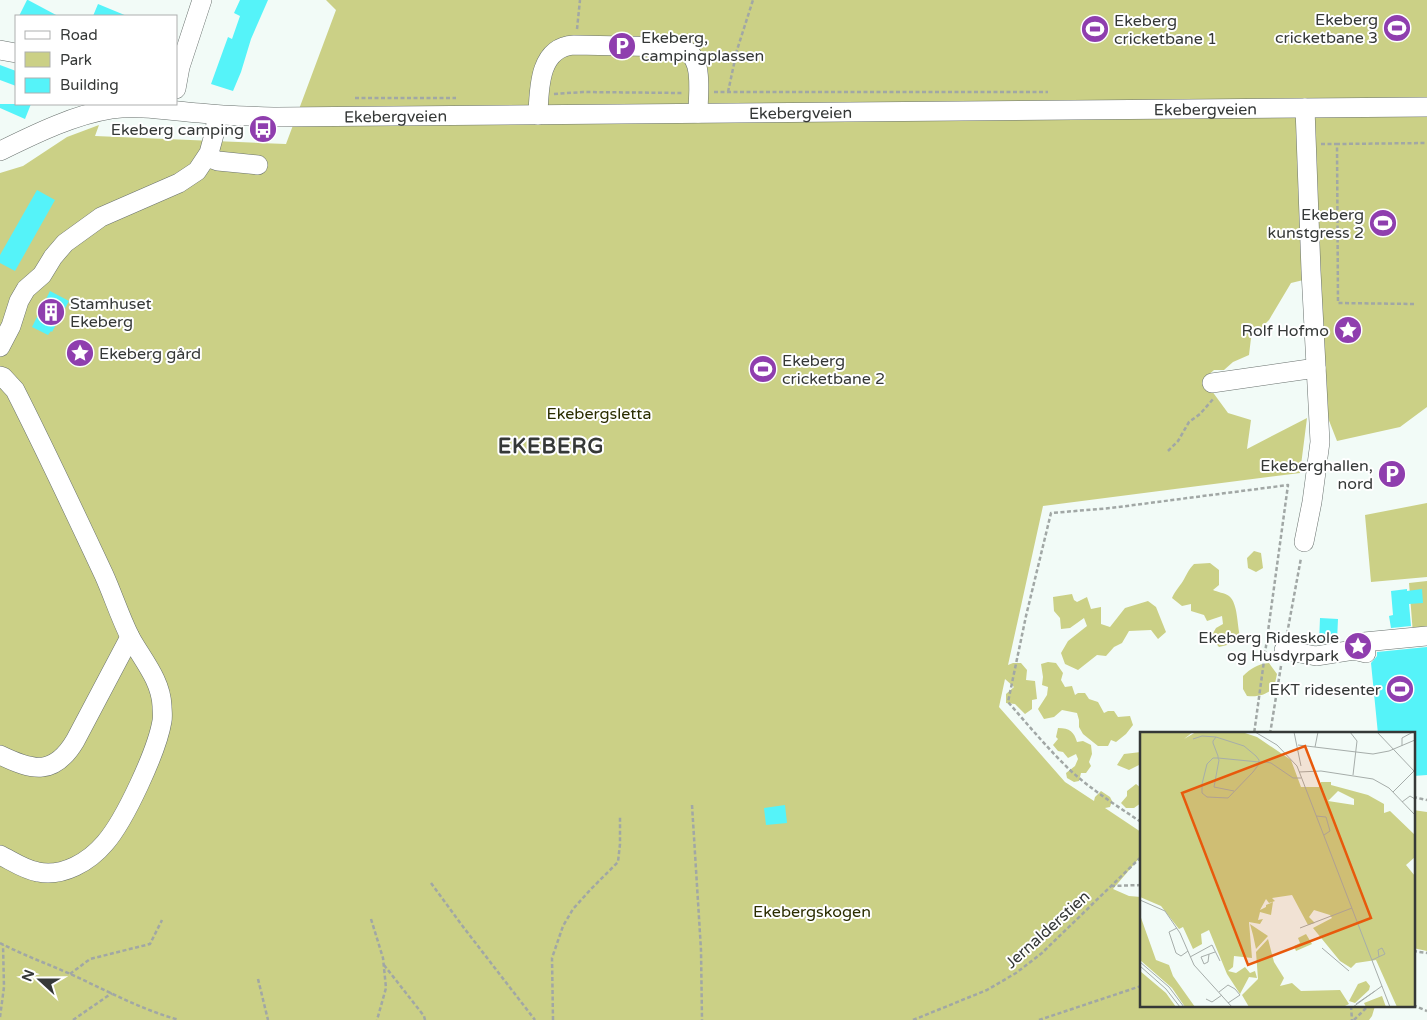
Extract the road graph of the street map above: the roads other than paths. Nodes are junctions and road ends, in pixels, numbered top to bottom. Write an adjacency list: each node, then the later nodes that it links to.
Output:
1 (202, 0): 4 (street)
2 (0, 50): 3 (street)
3 (15, 53)
4 (178, 78)
5 (174, 107): 9 (street, Ekebergveien); 11 (street, Ekebergveien)
6 (1427, 107): 7 (street, Ekebergveien)
7 (1305, 108): 8 (street, Ekebergveien); 15 (street)
8 (698, 113): 10 (street, Ekebergveien); 10 (street)
9 (216, 115): 10 (street, Ekebergveien); 12 (street)
10 (538, 115)
11 (0, 151)
12 (207, 157): 13 (street); 14 (street)
13 (258, 166)
14 (0, 347)
15 (1316, 368): 17 (street); 18 (street)
16 (0, 376): 20 (street)
17 (1212, 383)
18 (1304, 542)
19 (1427, 636): 21 (street)
20 (130, 637): 22 (street); 23 (street)
21 (1284, 650)
22 (0, 755)
23 (0, 855)

